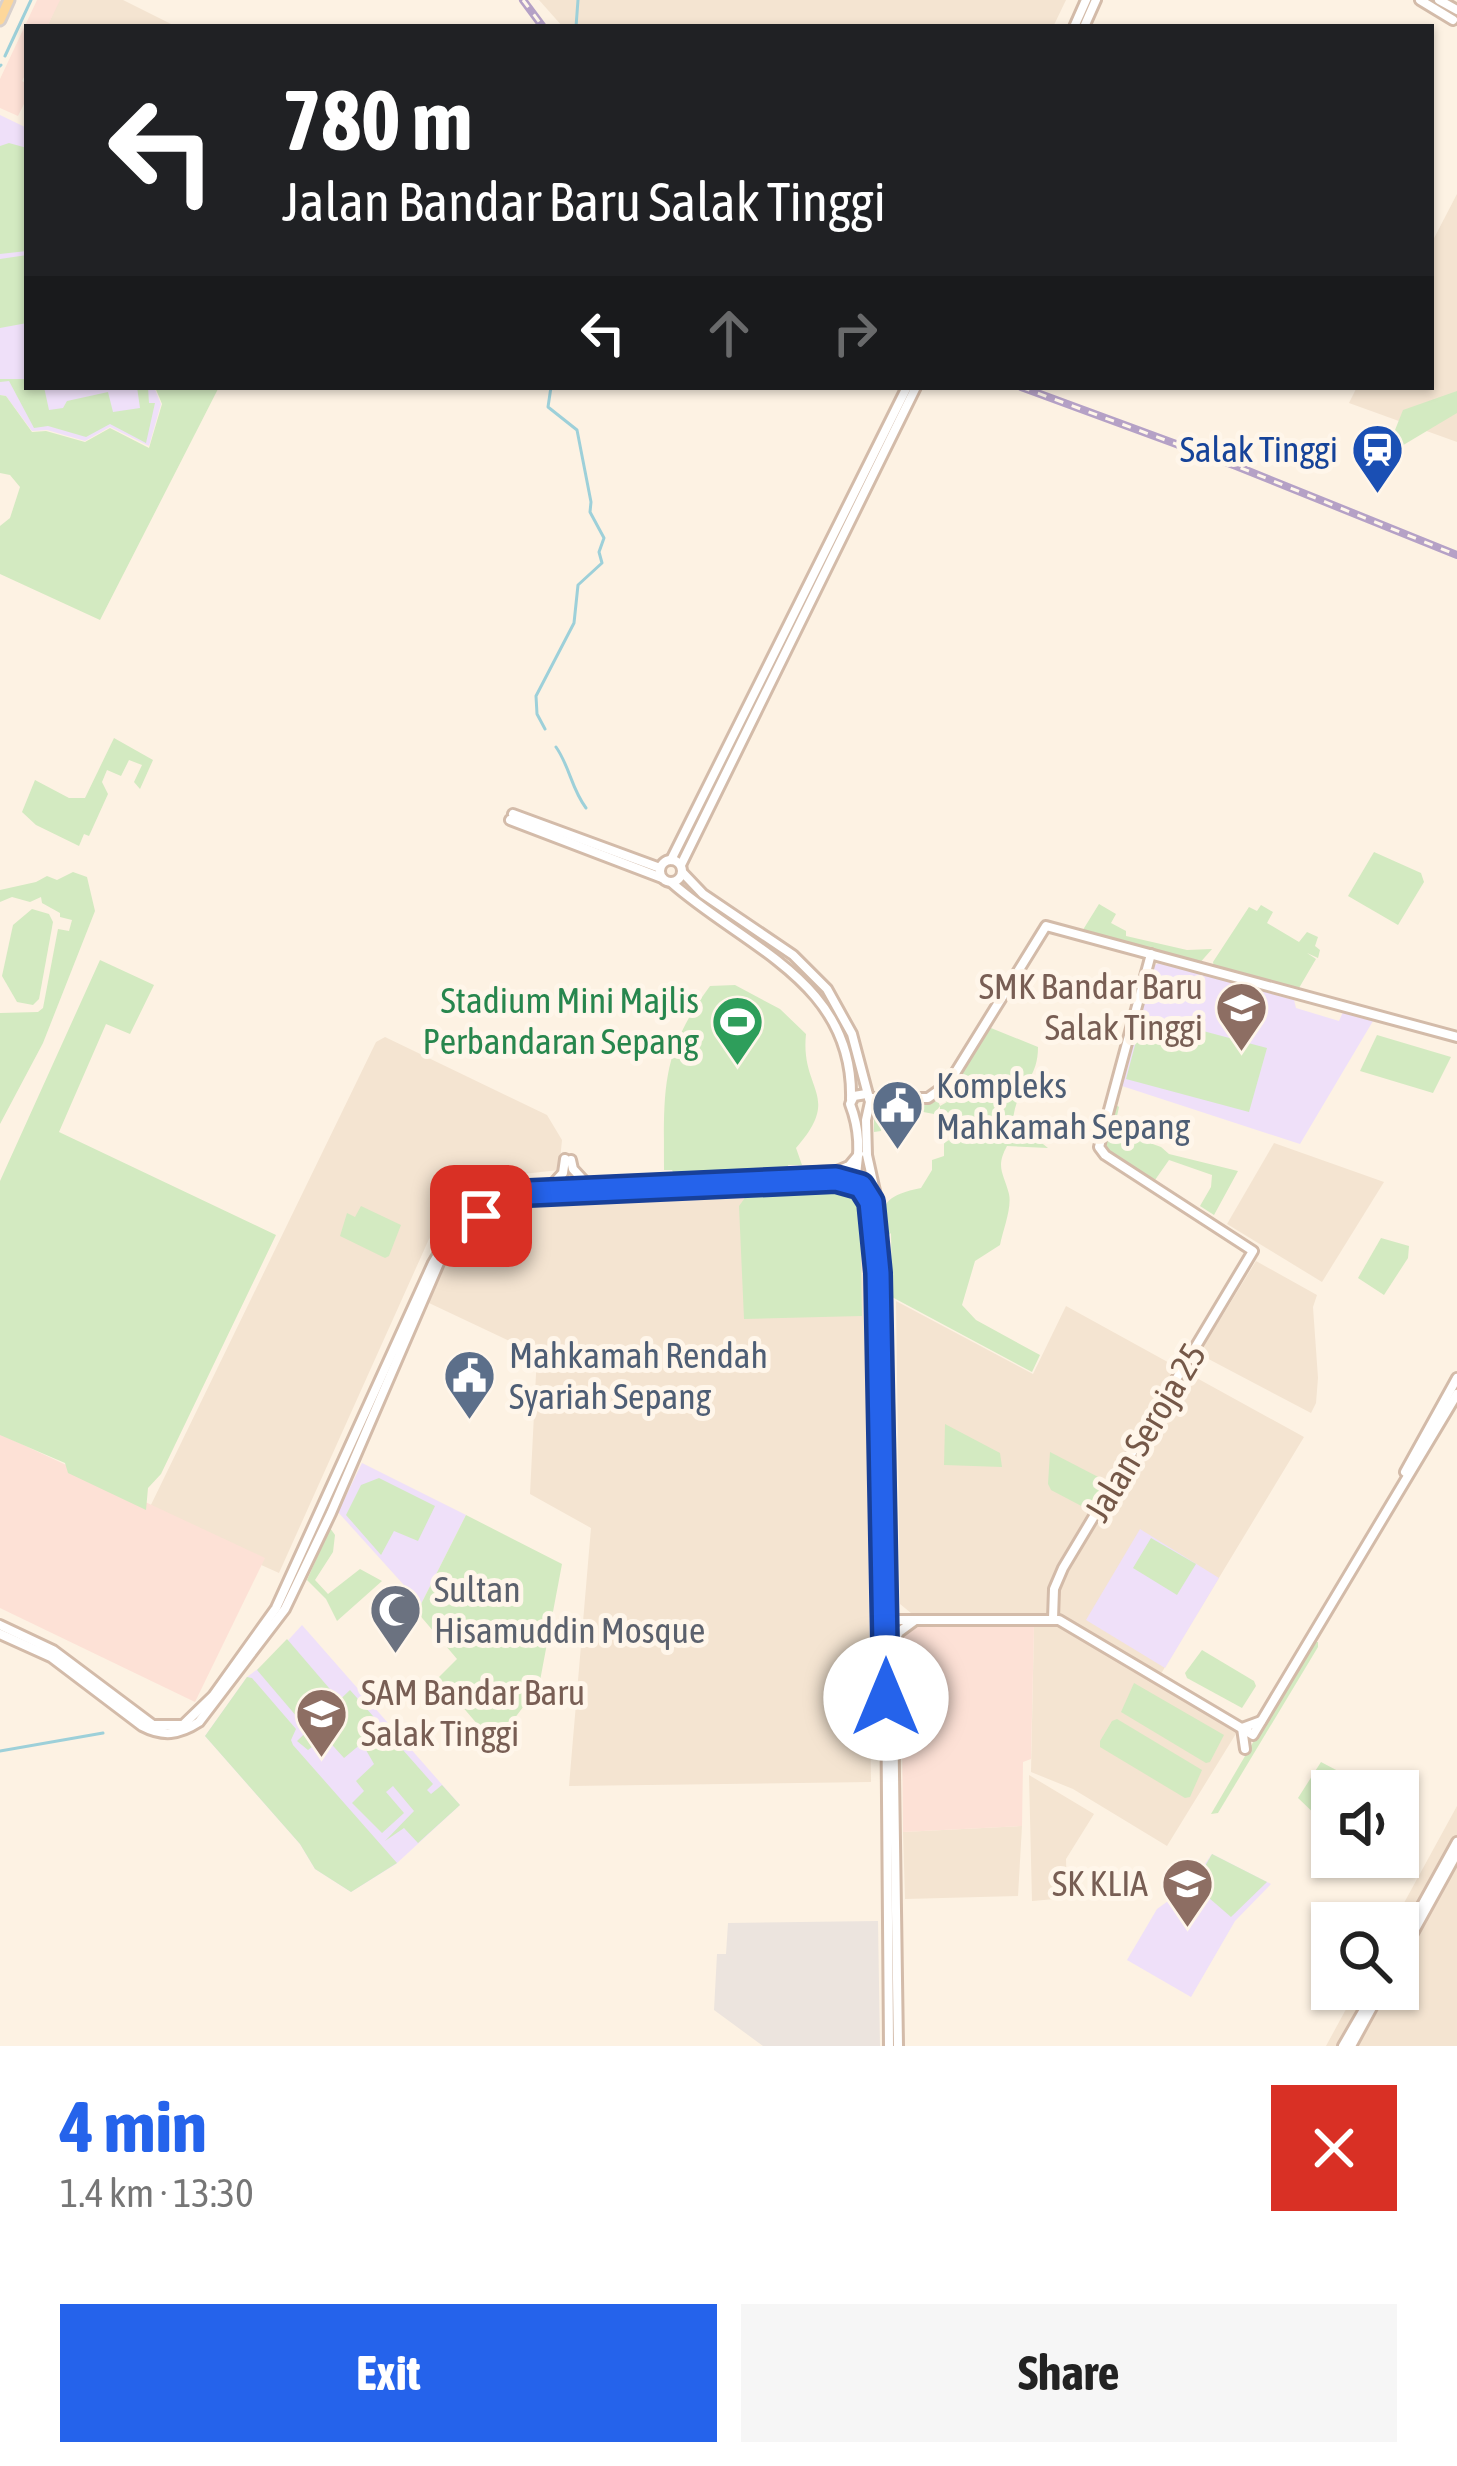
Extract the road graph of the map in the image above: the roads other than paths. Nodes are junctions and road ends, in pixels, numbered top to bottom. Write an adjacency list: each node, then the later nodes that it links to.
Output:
1 (9, 0): 7 (main road)
2 (1096, 0): 5 (street)
3 (1420, 0): 6 (street)
4 (1439, 0): 6 (street)
5 (1087, 6)
6 (1456, 14): 8 (street)
7 (0, 20)
8 (1457, 31)
9 (906, 390): 12 (street)
10 (915, 390): 12 (street)
11 (512, 817): 13 (street)
12 (678, 866): 13 (street); 13 (street); 16 (street)
13 (665, 876): 18 (street)
14 (1151, 954): 15 (street); 19 (street); 32 (street, Jalan Seroja 25)
15 (1457, 1037)
16 (863, 1072): 17 (street); 19 (street)
17 (867, 1096): 18 (street); 19 (street); 20 (street)
18 (851, 1099): 21 (street)
19 (892, 1100): 20 (street)
20 (869, 1110): 23 (street)
21 (860, 1154): 22 (street); 26 (street)
22 (668, 1177): 24 (street); 27 (street)
23 (873, 1179): 26 (street); 31 (street)
24 (586, 1182): 25 (street); 25 (street)
25 (552, 1184): 35 (street)
26 (859, 1184): 27 (street); 33 (street)
27 (668, 1189): 35 (street)
28 (1457, 1378): 30 (street)
29 (1457, 1394): 30 (street)
30 (1396, 1496): 37 (street)
31 (890, 1592): 33 (street); 34 (street)
32 (1053, 1619): 34 (street); 38 (street)
33 (888, 1620): 34 (street); 36 (street); 44 (street)
34 (915, 1620): 36 (street)
35 (0, 1630)
36 (891, 1649): 47 (street)
37 (1262, 1720): 38 (street); 38 (street)
38 (1242, 1728): 39 (street)
39 (1245, 1749)
40 (1457, 1842): 42 (street)
41 (1457, 1853): 43 (street)
42 (1419, 1911)
43 (1419, 1922)
44 (889, 1967): 45 (street); 45 (street)
45 (889, 2001): 47 (street)
46 (1367, 2010): 48 (street)
47 (894, 2046)
48 (1347, 2046)

